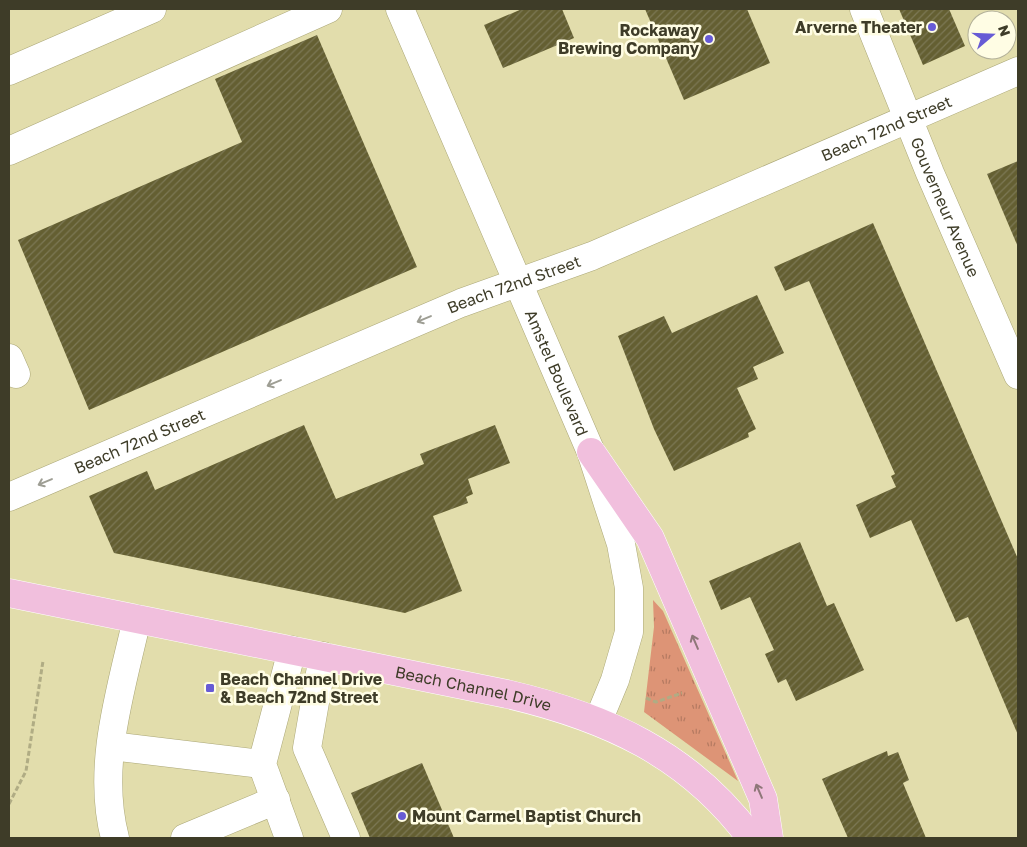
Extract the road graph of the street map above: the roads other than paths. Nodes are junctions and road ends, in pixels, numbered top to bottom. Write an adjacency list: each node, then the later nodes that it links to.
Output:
1 (152, 9): 5 (street)
2 (328, 9): 8 (street)
3 (400, 9): 9 (street, Amstel Boulevard)
4 (864, 9): 7 (street, Gouverneur Avenue)
5 (9, 71)
6 (1018, 71): 7 (street, Beach 72nd Street)
7 (909, 119): 9 (street, Beach 72nd Street); 10 (street, Gouverneur Avenue)
8 (9, 151)
9 (518, 283): 11 (street, Amstel Boulevard); 12 (street, Beach 72nd Street, one-way to 12)
10 (1018, 375)
11 (592, 452): 17 (street, Amstel Boulevard); 26 (main road, one-way to 11)
12 (9, 497)
13 (9, 593): 14 (main road, Beach Channel Drive)
14 (137, 619): 15 (main road, Beach Channel Drive); 18 (street)
15 (292, 650): 16 (main road, Beach Channel Drive); 19 (street)
16 (323, 656): 17 (main road, Beach Channel Drive); 24 (street)
17 (598, 721): 25 (main road, Beach Channel Drive)
18 (111, 746): 19 (street); 21 (street)
19 (262, 764): 20 (street)
20 (276, 800): 22 (street); 23 (street)
21 (115, 838)
22 (185, 838)
23 (289, 838)
24 (346, 838)
25 (751, 838)
26 (769, 838)

